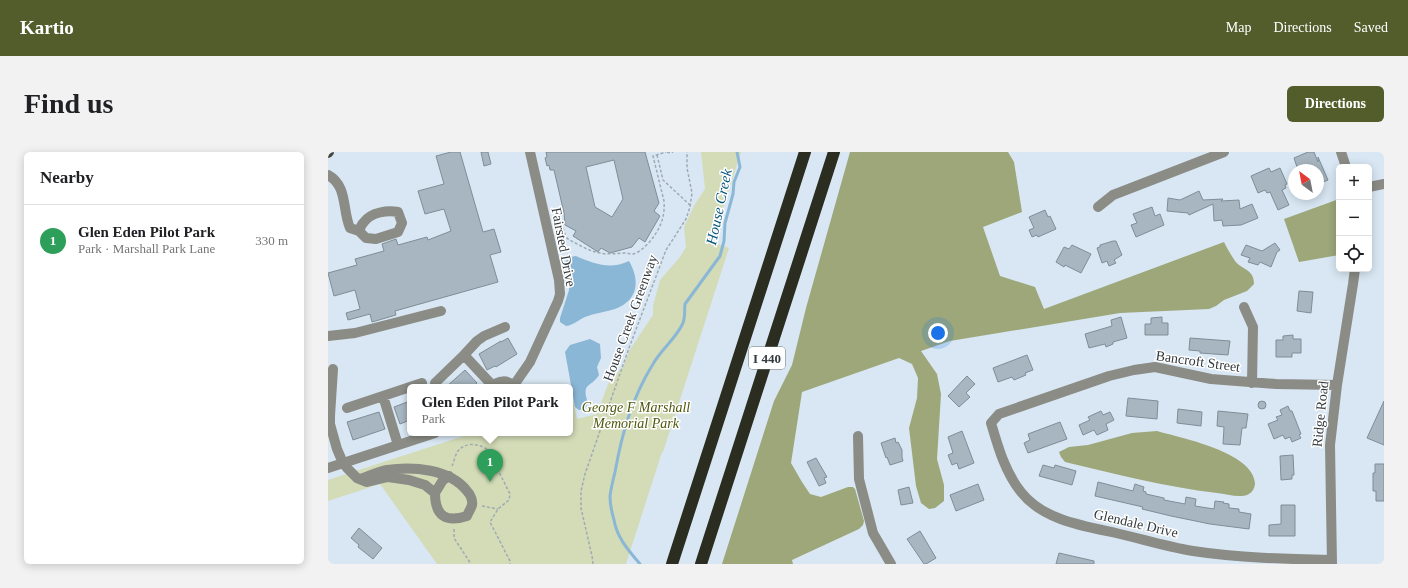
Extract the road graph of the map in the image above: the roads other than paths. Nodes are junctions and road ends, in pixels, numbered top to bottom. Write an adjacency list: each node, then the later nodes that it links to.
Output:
1 (530, 152): 26 (street, Fairsted Drive)
2 (805, 152): 41 (highway, I 440)
3 (834, 152): 42 (highway, I 440)
4 (1224, 152): 10 (street)
5 (1341, 152): 6 (street)
6 (1345, 164)
7 (328, 175): 11 (street)
8 (1384, 184): 9 (street)
9 (1372, 186)
10 (1098, 207)
11 (359, 231)
12 (1354, 272): 27 (street, Ridge Road)
13 (1244, 307): 21 (street)
14 (441, 311): 16 (street)
15 (505, 327): 17 (street)
16 (328, 336)
17 (464, 355): 20 (street); 23 (street)
18 (332, 369): 35 (street)
19 (422, 383): 22 (street)
20 (435, 383)
21 (1252, 383): 27 (street, Bancroft Street); 31 (street, Bancroft Street)
22 (419, 384)
23 (490, 384)
24 (496, 384): 25 (street)
25 (512, 384)
26 (516, 384)
27 (1337, 385): 40 (street, Ridge Road)
28 (407, 388): 29 (street)
29 (383, 396): 30 (street); 34 (street)
30 (347, 408)
31 (994, 420): 40 (street, Glendale Drive)
32 (426, 436): 34 (street)
33 (858, 436): 43 (street)
34 (398, 445): 35 (street)
35 (343, 463): 36 (street); 38 (street)
36 (328, 468)
37 (448, 476): 38 (street); 39 (street); 39 (street)
38 (361, 479): 39 (street)
39 (435, 493)
40 (1332, 562)
41 (672, 564)
42 (701, 564)
43 (891, 564)

